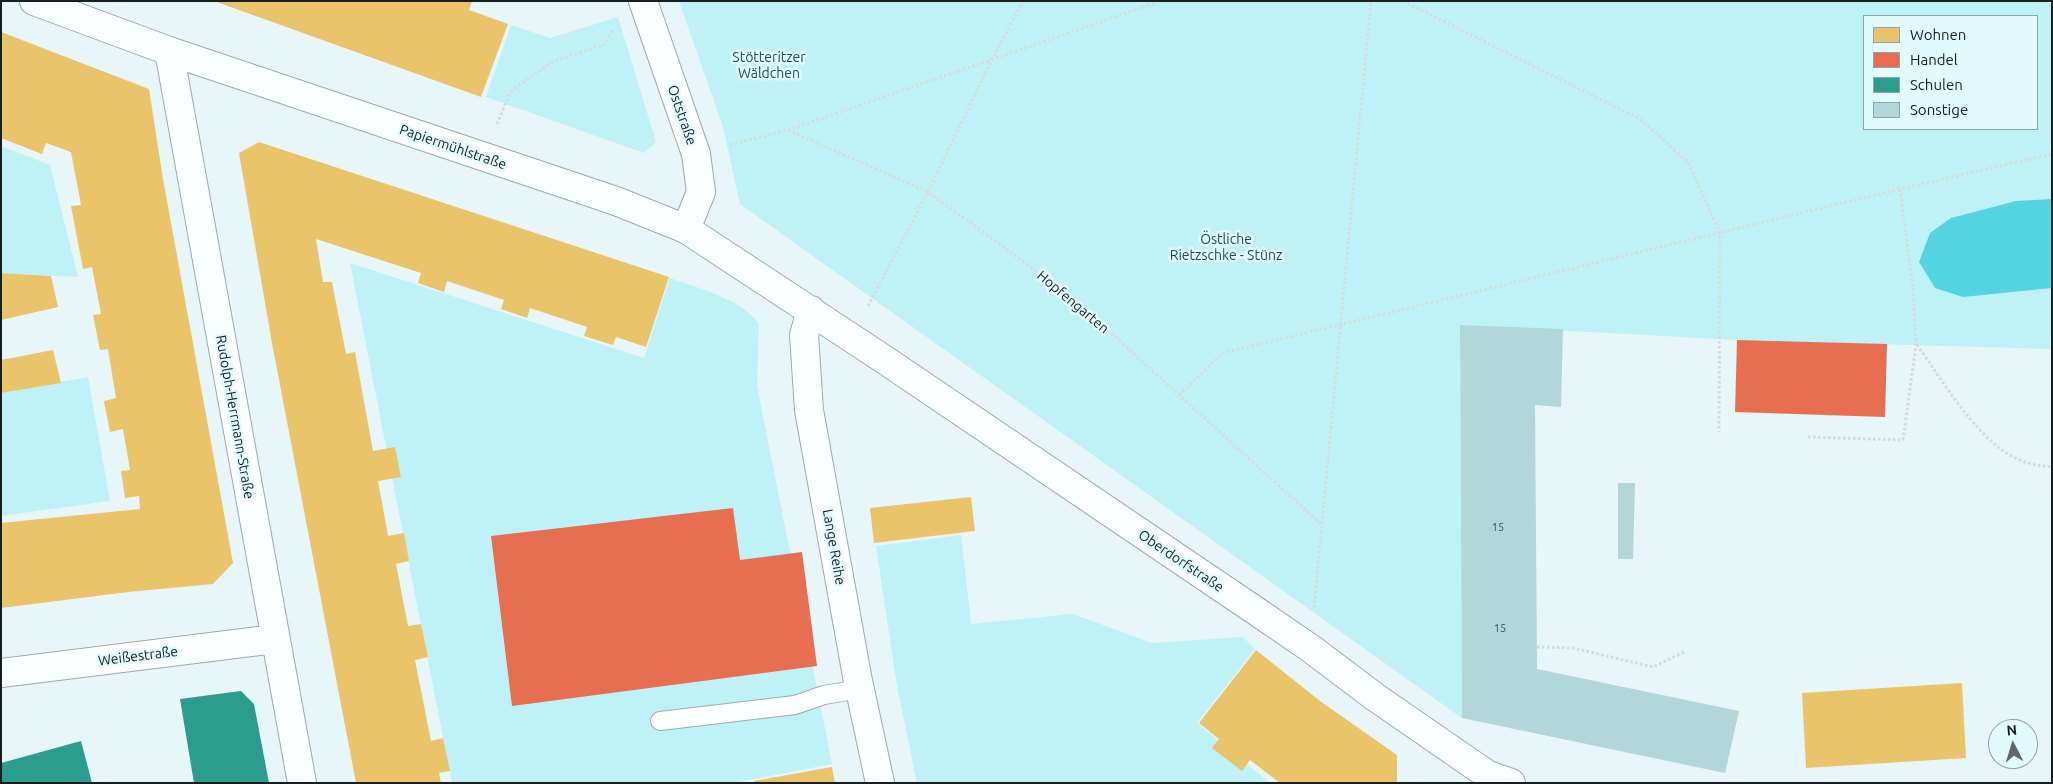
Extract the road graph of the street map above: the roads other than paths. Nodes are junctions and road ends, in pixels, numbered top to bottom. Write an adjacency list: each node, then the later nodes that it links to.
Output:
1 (34, 1): 3 (street, Papiermühlstraße)
2 (643, 1): 4 (street, Oststraße)
3 (169, 51): 4 (street, Papiermühlstraße); 7 (street, Rudolph-Herrmann-Straße)
4 (686, 229): 5 (street, Papiermühlstraße)
5 (811, 310): 6 (street, Papiermühlstraße); 9 (street, Lange Reihe)
6 (851, 338): 11 (street, Oberdorfstraße)
7 (275, 639): 8 (street, Weißestraße); 12 (street, Rudolph-Herrmann-Straße)
8 (1, 673)
9 (860, 688): 10 (lane); 13 (street, Lange Reihe)
10 (660, 721)
11 (1494, 780)
12 (302, 783)
13 (880, 783)

